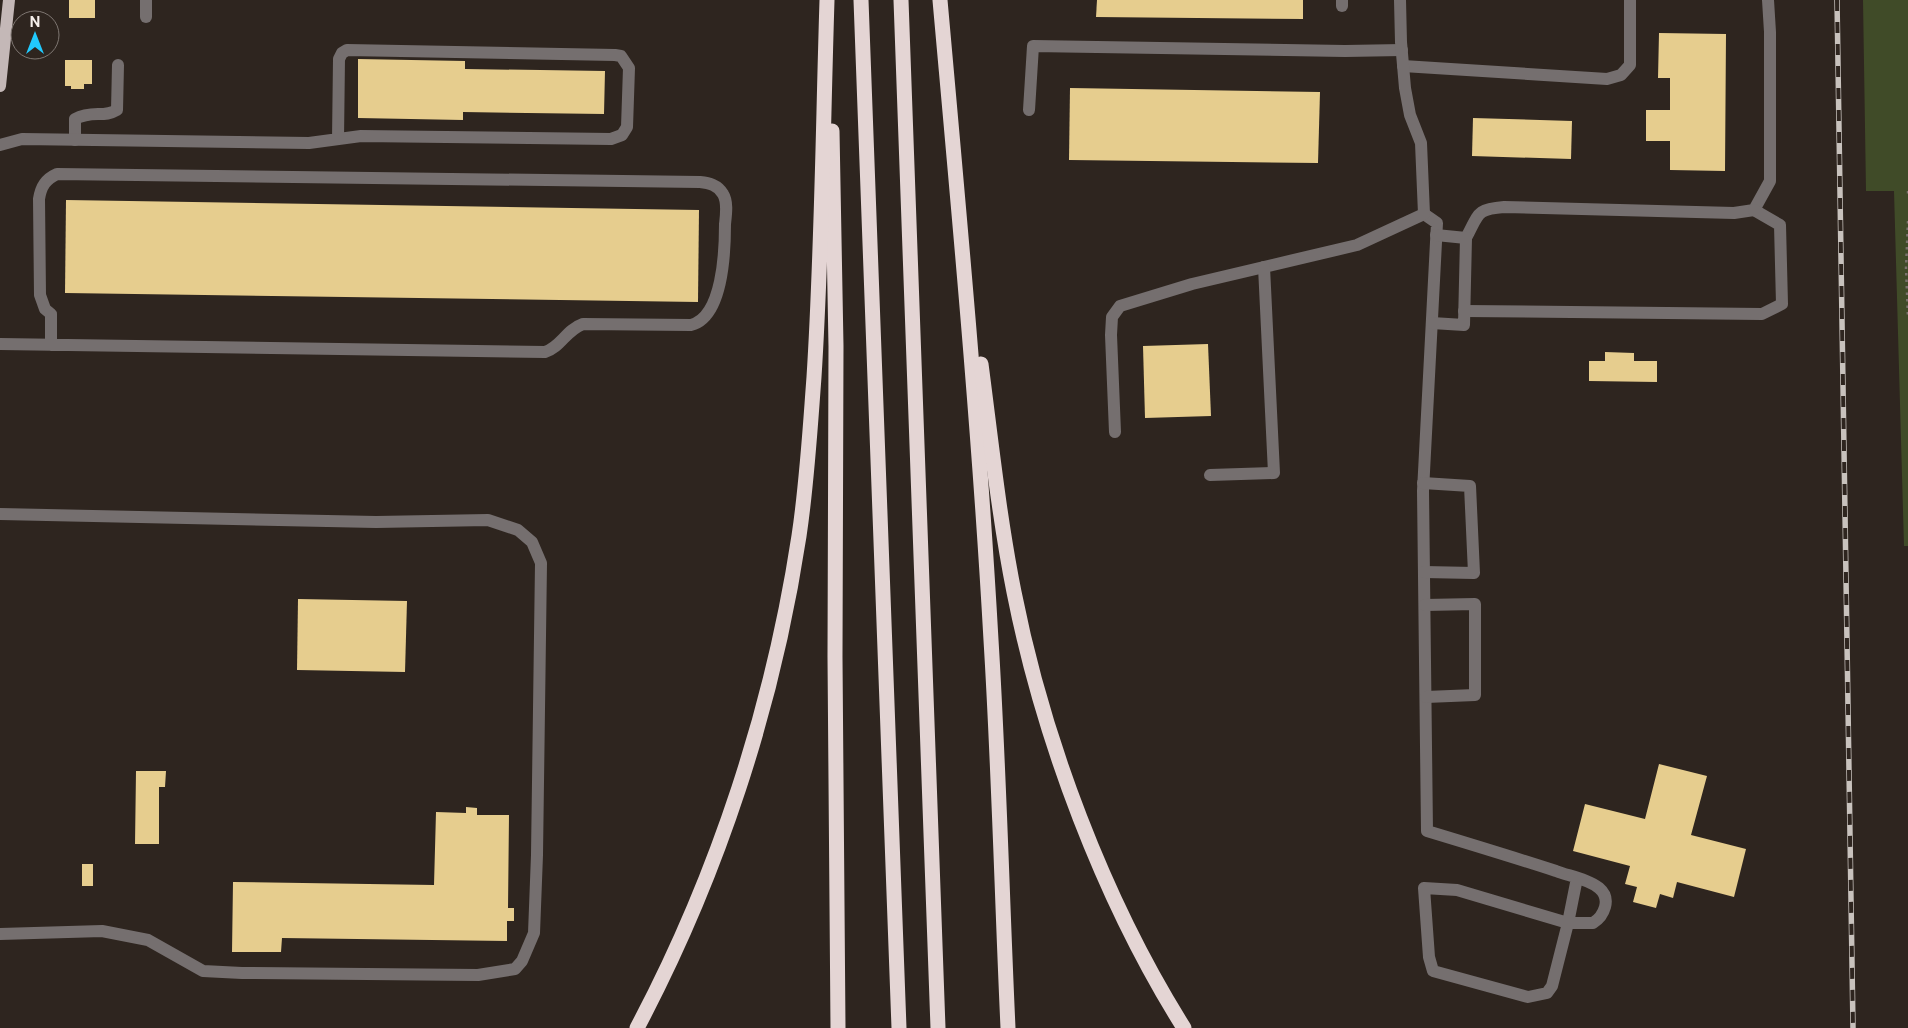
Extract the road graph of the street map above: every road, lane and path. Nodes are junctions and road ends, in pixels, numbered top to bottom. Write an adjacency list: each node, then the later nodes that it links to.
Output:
1 (9, 0): 14 (main road)
2 (146, 0): 10 (street)
3 (828, 0): 43 (highway); 44 (highway)
4 (861, 0): 45 (highway)
5 (901, 0): 46 (highway)
6 (940, 0): 24 (highway)
7 (1400, 0): 11 (street)
8 (1630, 0): 13 (street)
9 (1768, 0): 21 (street)
10 (146, 17)
11 (1402, 50): 13 (street); 15 (street)
12 (118, 65): 17 (street)
13 (1403, 66): 22 (street)
14 (0, 86)
15 (1029, 110)
16 (338, 139): 16 (street); 17 (street)
17 (75, 140): 18 (street)
18 (0, 145)
19 (1908, 190): 20 (path)
20 (1908, 195)
21 (1754, 210): 26 (street); 28 (street)
22 (1424, 214): 25 (street); 27 (street)
23 (1908, 221): 29 (path)
24 (960, 226): 47 (highway); 48 (highway)
25 (1436, 235): 26 (street); 30 (street)
26 (1466, 238): 28 (street)
27 (1264, 267): 33 (street); 34 (street)
28 (1464, 311): 30 (street)
29 (1908, 318)
30 (1432, 323): 35 (street)
31 (0, 344): 32 (street)
32 (51, 345): 32 (street)
33 (1115, 432)
34 (1210, 475)
35 (1423, 483): 37 (street); 37 (street)
36 (0, 514): 42 (street)
37 (1424, 572): 38 (street)
38 (1425, 605): 39 (street); 39 (street)
39 (1426, 697): 40 (street)
40 (1577, 878): 41 (street); 41 (street)
41 (1568, 923): 41 (street)
42 (0, 934)
43 (637, 1028)
44 (838, 1028)
45 (898, 1028)
46 (938, 1028)
47 (1008, 1028)
48 (1184, 1028)

